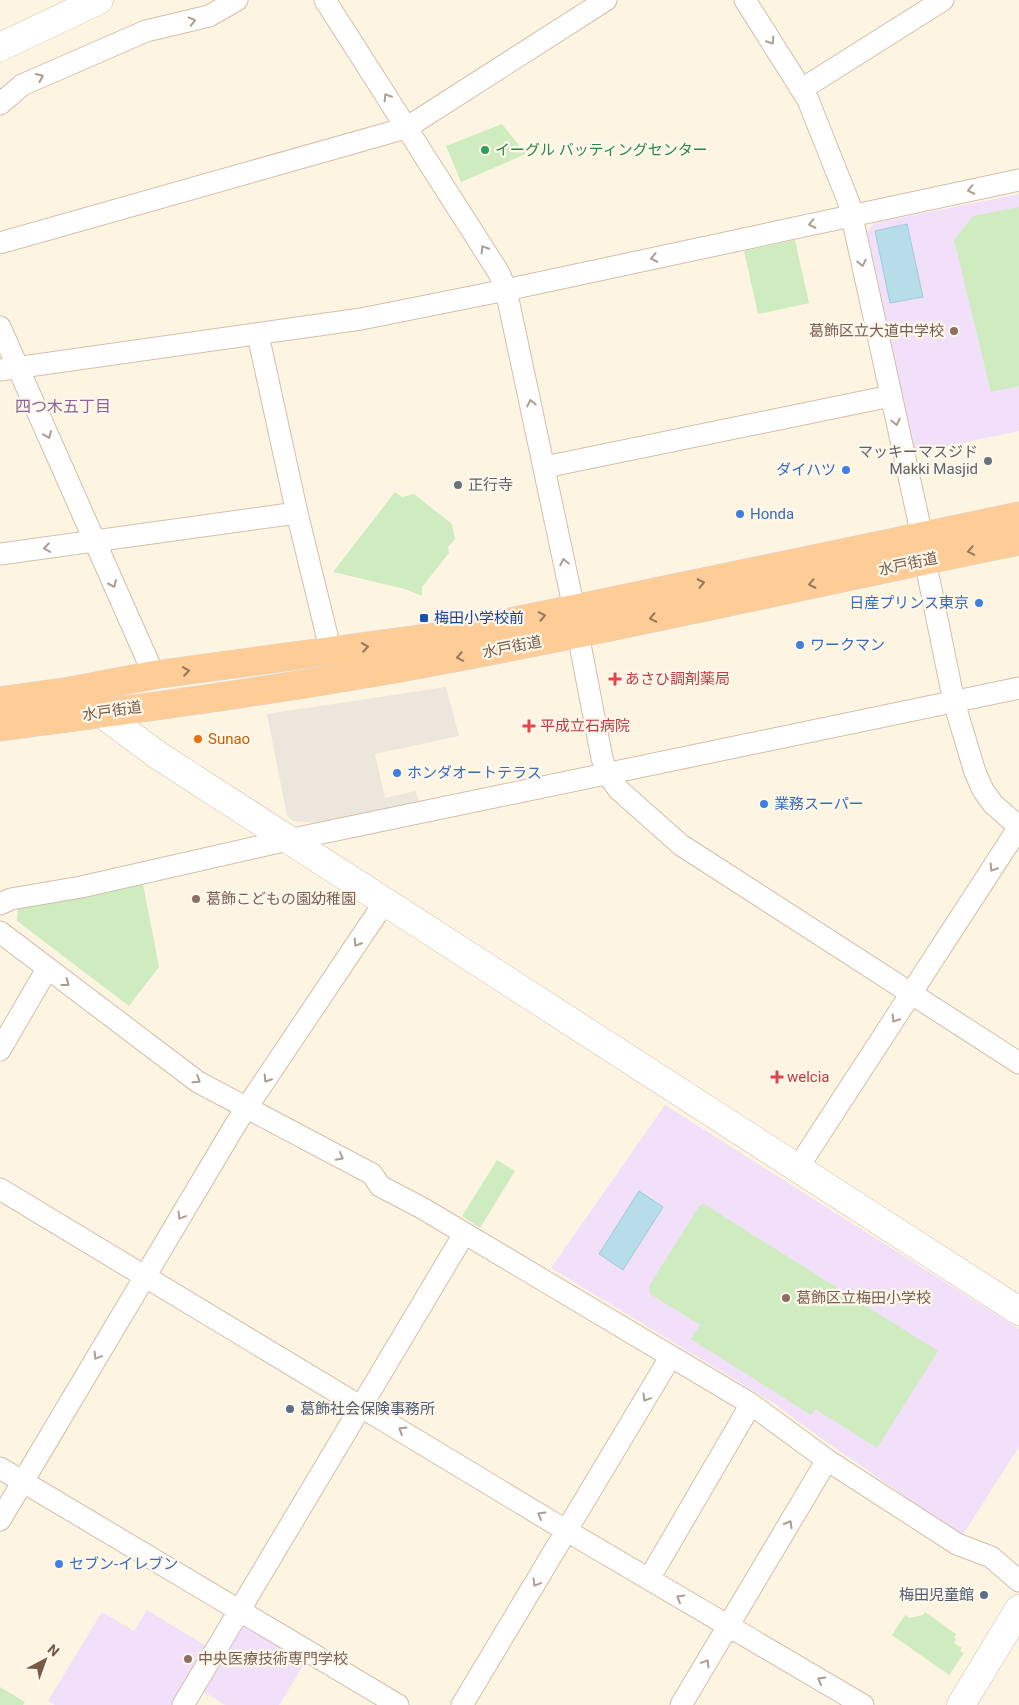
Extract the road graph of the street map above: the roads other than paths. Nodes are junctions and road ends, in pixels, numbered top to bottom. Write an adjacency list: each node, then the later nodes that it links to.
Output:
1 (99, 0): 7 (street)
2 (237, 0): 9 (street, one-way to 2)
3 (325, 0): 10 (street, one-way to 3)
4 (606, 0): 10 (street)
5 (745, 0): 8 (street, one-way to 8)
6 (943, 0): 8 (street)
7 (0, 47)
8 (802, 89): 12 (street)
9 (0, 104)
10 (406, 128): 13 (street); 14 (street, one-way to 10)
11 (1019, 180): 12 (street, one-way to 12)
12 (852, 216): 14 (street, one-way to 14); 18 (street, one-way to 18)
13 (0, 243)
14 (506, 290): 16 (street); 19 (street, one-way to 14)
15 (0, 327): 17 (street)
16 (258, 335): 17 (street); 20 (street)
17 (9, 368): 22 (street, one-way to 22)
18 (890, 396): 19 (street); 24 (street, one-way to 24)
19 (545, 468): 26 (street, one-way to 19)
20 (297, 513): 22 (street); 27 (street)
21 (1019, 516): 24 (highway, 水戸街道)
22 (93, 541): 25 (street, one-way to 25); 28 (street, one-way to 28)
23 (1019, 541): 24 (highway, 水戸街道, one-way to 24)
24 (924, 548): 26 (highway, 水戸街道); 33 (street)
25 (0, 554)
26 (576, 622): 27 (highway, 水戸街道, one-way to 26); 34 (highway, 水戸街道, one-way to 34); 37 (street)
27 (331, 652): 28 (highway, 水戸街道, one-way to 27)
28 (154, 675): 29 (highway, 水戸街道); 34 (highway)
29 (127, 681): 31 (highway, 水戸街道); 35 (highway)
30 (1019, 688): 33 (street)
31 (70, 691): 32 (highway, 水戸街道); 35 (highway)
32 (0, 701)
33 (954, 702): 37 (street); 38 (street)
34 (134, 708): 35 (highway, 水戸街道)
35 (101, 713): 36 (highway, 水戸街道); 39 (street)
36 (0, 727)
37 (607, 774): 39 (street); 44 (street)
38 (1019, 827): 44 (street, one-way to 44)
39 (288, 840): 40 (street); 41 (street)
40 (384, 903): 47 (street, one-way to 47); 48 (street)
41 (0, 904)
42 (0, 932): 43 (street)
43 (47, 969): 45 (street); 47 (street, one-way to 47)
44 (911, 994): 46 (street); 48 (street, one-way to 48)
45 (0, 1050)
46 (1019, 1063)
47 (247, 1108): 50 (street, one-way to 50); 51 (street, one-way to 51)
48 (797, 1169): 52 (street)
49 (0, 1189): 51 (street)
50 (464, 1234): 53 (street); 55 (street)
51 (145, 1275): 55 (street); 58 (street, one-way to 58)
52 (1019, 1311)
53 (671, 1356): 54 (street); 60 (street, one-way to 60)
54 (751, 1404): 56 (street); 61 (street)
55 (361, 1405): 60 (street, one-way to 55); 64 (street)
56 (827, 1460): 62 (street); 65 (street, one-way to 56)
57 (0, 1468): 58 (street)
58 (23, 1482): 59 (street); 64 (street)
59 (0, 1520)
60 (568, 1531): 61 (street); 68 (street, one-way to 68)
61 (648, 1579): 65 (street, one-way to 61)
62 (1019, 1581)
63 (1019, 1609): 71 (street)
64 (240, 1610): 66 (street); 67 (street)
65 (729, 1626): 69 (street, one-way to 65); 70 (street, one-way to 65)
66 (183, 1705)
67 (398, 1705)
68 (462, 1705)
69 (681, 1705)
70 (862, 1705)
71 (961, 1705)

